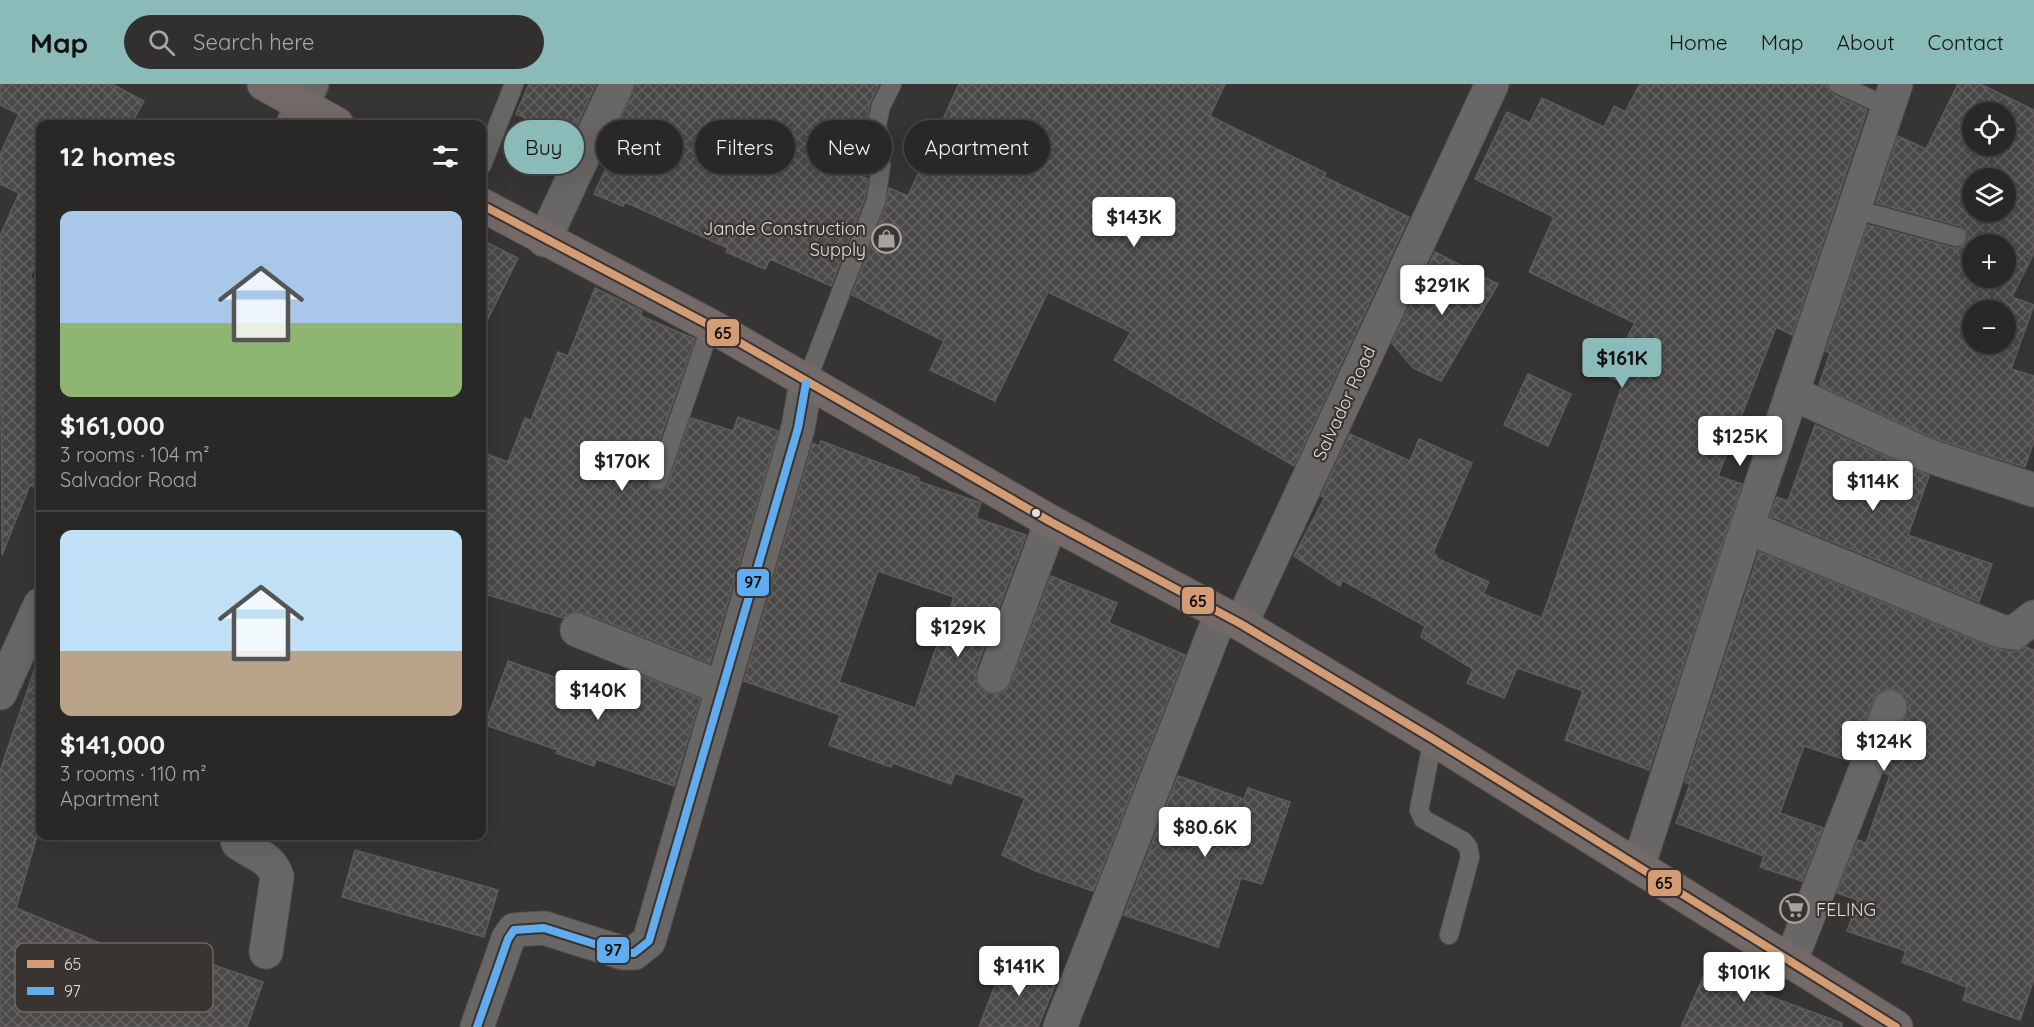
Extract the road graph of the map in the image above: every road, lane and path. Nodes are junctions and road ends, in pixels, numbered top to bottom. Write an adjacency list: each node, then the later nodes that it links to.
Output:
1 (264, 84): 8 (main road)
2 (514, 84): 10 (lane)
3 (617, 84): 14 (street)
4 (892, 84): 16 (lane)
5 (1492, 84): 24 (street, Salvador Road)
6 (1838, 84): 7 (lane)
7 (1892, 96): 12 (street)
8 (302, 105): 9 (main road)
9 (330, 120)
10 (486, 155)
11 (486, 207): 14 (main road)
12 (1854, 209): 13 (lane); 17 (street)
13 (1957, 237)
14 (544, 240): 15 (main road)
15 (711, 326): 16 (main road); 18 (lane)
16 (806, 383): 20 (main road); 27 (street)
17 (1792, 393): 19 (street); 21 (street)
18 (658, 480)
19 (2034, 490)
20 (1051, 522): 24 (main road); 26 (street)
21 (1747, 527): 23 (street); 32 (street)
22 (36, 614): 28 (street)
23 (2034, 617)
24 (1231, 619): 30 (main road); 37 (street, Salvador Road)
25 (577, 630): 27 (street)
26 (994, 676)
27 (722, 688): 36 (street)
28 (0, 693)
29 (1890, 707): 35 (street)
30 (1433, 739): 32 (main road); 33 (lane)
31 (237, 840): 34 (street)
32 (1638, 867): 35 (main road)
33 (1449, 936)
34 (266, 952)
35 (1790, 963): 38 (main road)
36 (477, 1027)
37 (1060, 1027)
38 (1896, 1027)

